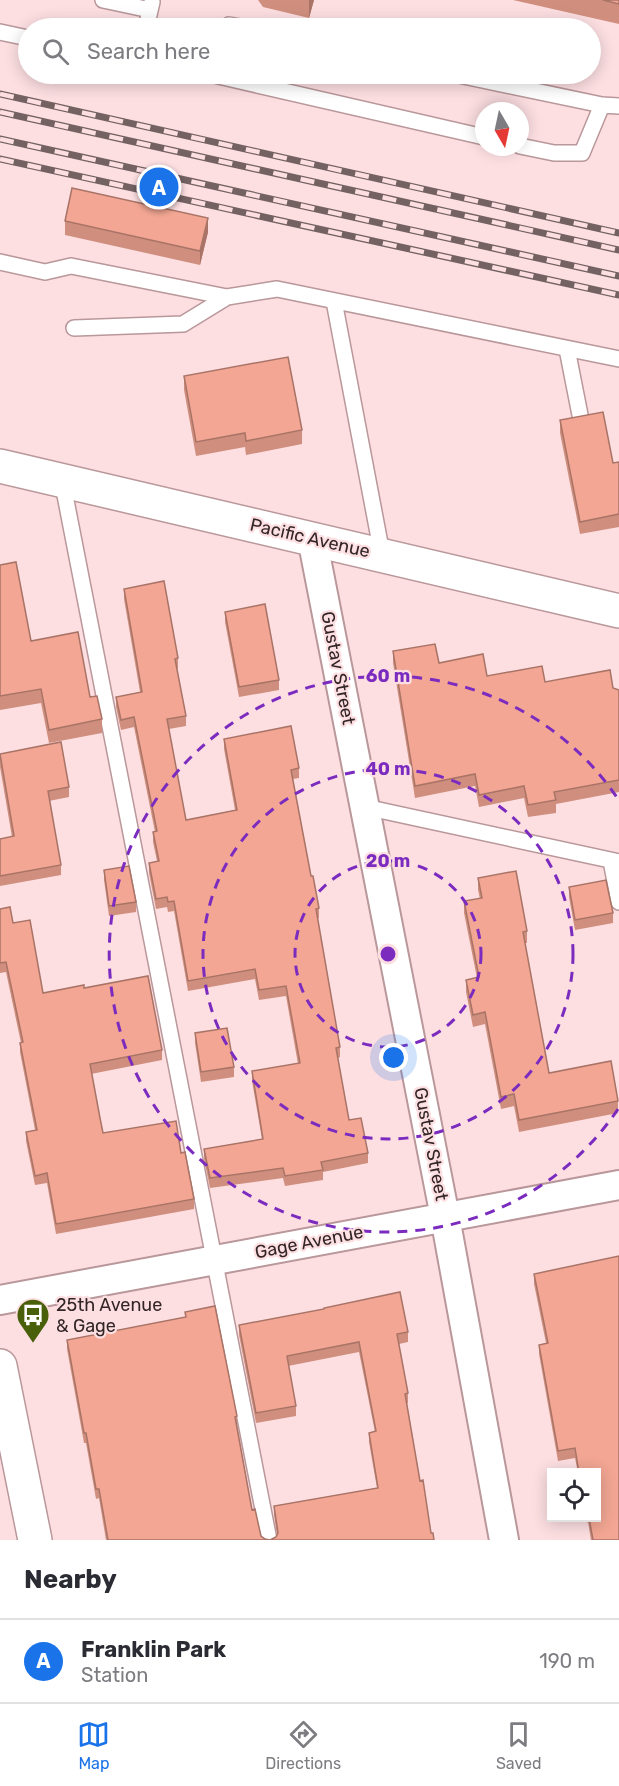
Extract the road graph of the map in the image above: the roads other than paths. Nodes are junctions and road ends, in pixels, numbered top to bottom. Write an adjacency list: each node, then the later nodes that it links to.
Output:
1 (103, 0): 2 (lane)
2 (151, 5)
3 (0, 32): 4 (lane)
4 (18, 36)
5 (258, 84): 9 (lane)
6 (502, 84): 7 (lane)
7 (602, 105): 8 (lane); 10 (lane)
8 (619, 106)
9 (475, 135)
10 (529, 148)
11 (0, 262): 12 (lane)
12 (227, 297): 13 (lane); 14 (lane)
13 (334, 301): 15 (lane); 21 (lane)
14 (75, 328)
15 (567, 349): 16 (lane); 17 (lane)
16 (619, 359)
17 (581, 420)
18 (0, 466): 19 (street, Pacific Avenue)
19 (62, 480): 20 (street, Pacific Avenue); 28 (lane)
20 (312, 538): 21 (street, Pacific Avenue); 23 (street, Gustav Street)
21 (382, 554): 22 (street, Pacific Avenue)
22 (619, 611)
23 (365, 807): 24 (lane); 27 (street, Gustav Street)
24 (615, 861): 25 (lane)
25 (619, 902)
26 (619, 1185): 27 (street, Gage Avenue)
27 (445, 1217): 28 (street, Gage Avenue); 33 (street, Gustav Street)
28 (214, 1260): 29 (street, Gage Avenue); 32 (lane)
29 (0, 1300)
30 (0, 1365): 31 (street)
31 (35, 1540)
32 (269, 1540)
33 (504, 1540)

